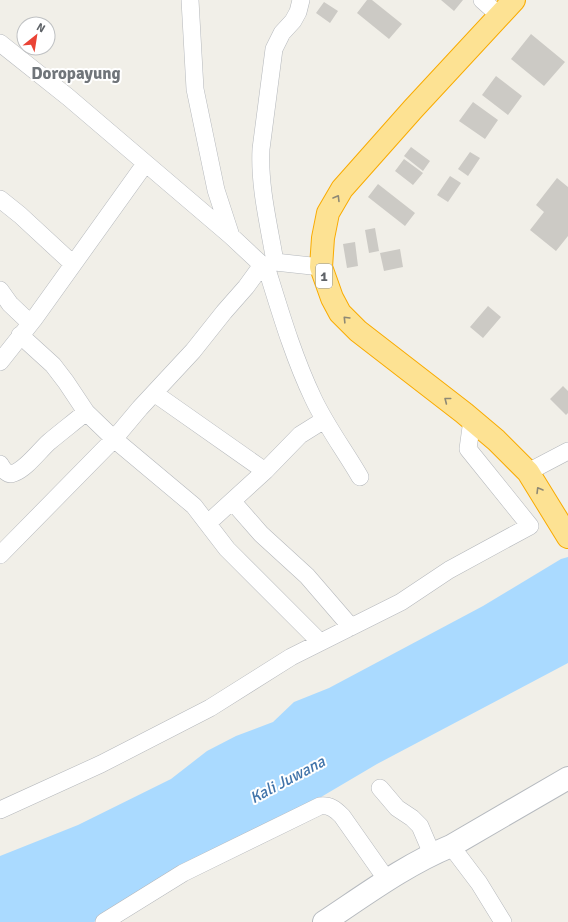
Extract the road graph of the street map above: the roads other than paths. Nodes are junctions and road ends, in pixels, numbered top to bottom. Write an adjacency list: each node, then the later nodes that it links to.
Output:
1 (190, 0): 9 (street)
2 (301, 0): 11 (street)
3 (482, 0): 5 (street)
4 (514, 0): 5 (highway, 1)
5 (500, 16): 12 (highway, 1, one-way to 5)
6 (1, 48): 7 (street)
7 (145, 164): 9 (street); 10 (street)
8 (0, 199): 10 (street)
9 (231, 236): 11 (street)
10 (73, 264): 14 (street)
11 (268, 264): 12 (street); 16 (street); 18 (street)
12 (321, 267): 19 (highway, 1, one-way to 12)
13 (0, 290): 14 (street)
14 (25, 329): 15 (street); 17 (street)
15 (0, 362)
16 (154, 393): 20 (street); 23 (street)
17 (86, 412): 20 (street); 22 (street)
18 (324, 420): 23 (street); 25 (street)
19 (472, 420): 24 (highway, 1); 30 (street)
20 (114, 439): 27 (street); 29 (street)
21 (568, 451): 24 (street)
22 (0, 464)
23 (265, 471): 26 (street)
24 (528, 472): 28 (highway, 1, one-way to 24)
25 (360, 477)
26 (233, 502): 27 (street); 30 (street)
27 (208, 523): 31 (street)
28 (564, 530)
29 (0, 555)
30 (351, 627): 31 (street)
31 (320, 642): 34 (street)
32 (568, 778): 35 (street)
33 (380, 788): 35 (street)
34 (0, 810)
35 (441, 850): 36 (street); 39 (street)
36 (387, 880): 37 (street); 38 (street)
37 (104, 922)
38 (324, 922)
39 (503, 922)

